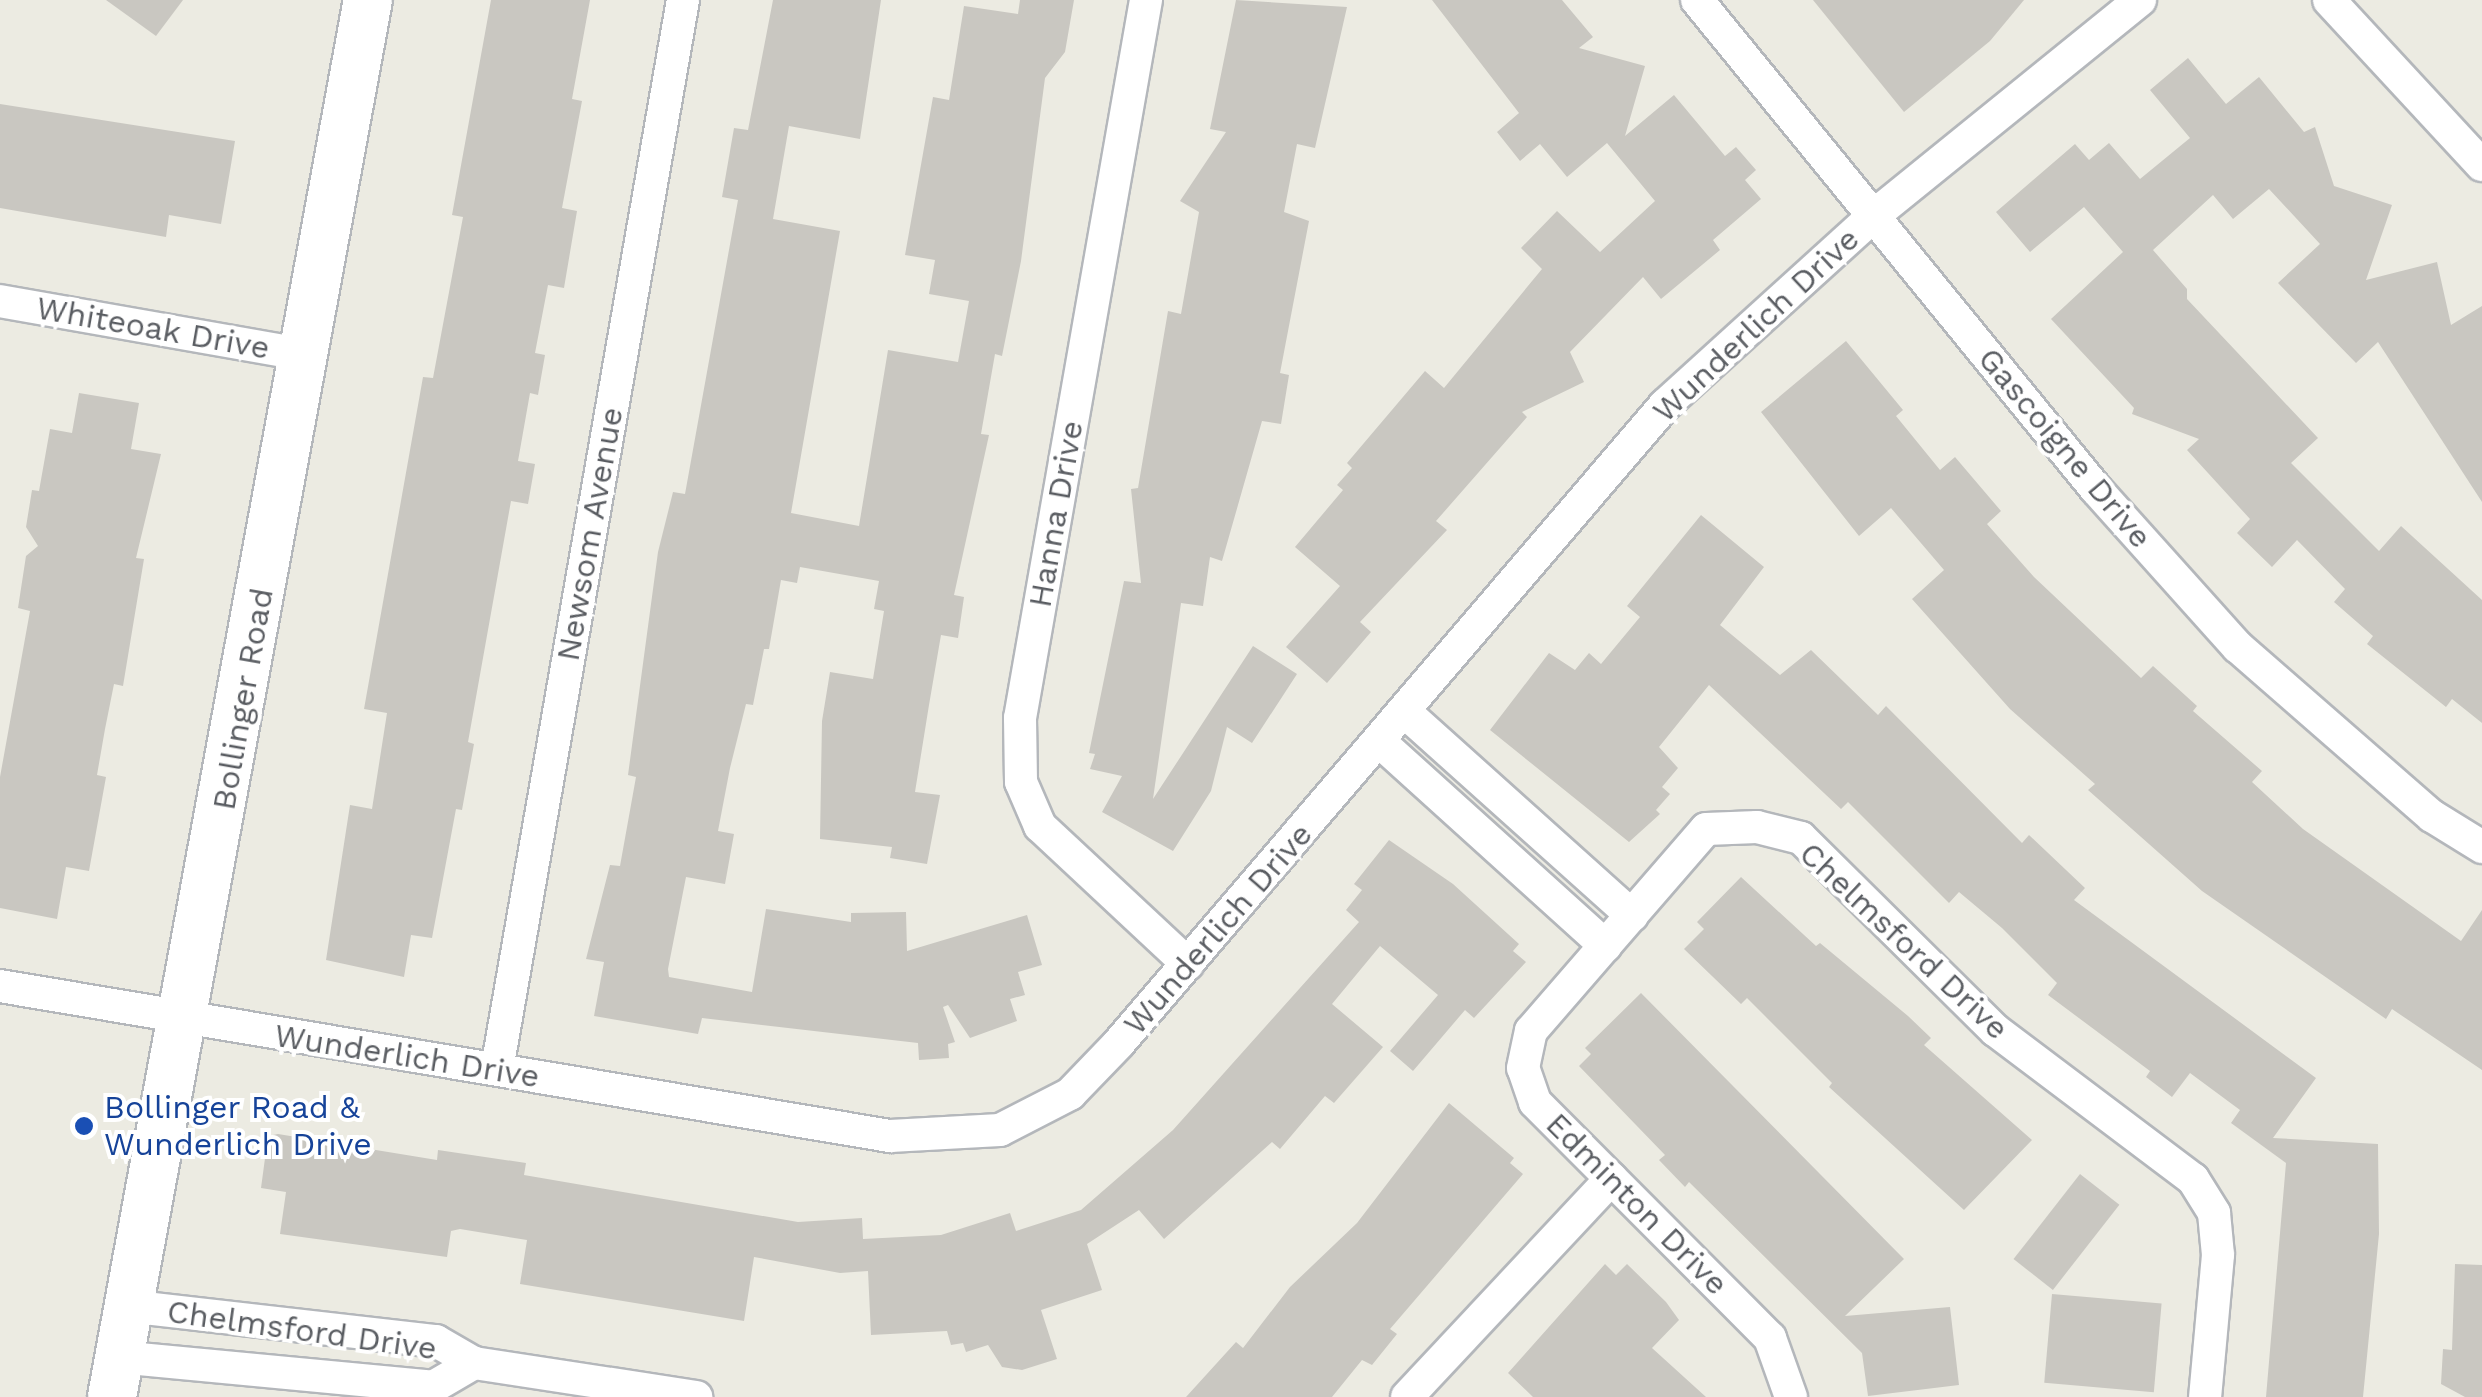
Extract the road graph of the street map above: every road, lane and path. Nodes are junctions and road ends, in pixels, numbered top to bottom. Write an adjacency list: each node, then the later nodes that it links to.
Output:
1 (368, 0): 10 (main road, Bollinger Road)
2 (684, 0): 19 (street, Newsom Avenue)
3 (1146, 0): 16 (street, Hanna Drive)
4 (1696, 0): 8 (street, Gascoigne Drive)
5 (2140, 0): 8 (street, Wunderlich Drive)
6 (2330, 0): 7 (street)
7 (2482, 165)
8 (1872, 217): 11 (street, Wunderlich Drive); 13 (street, Gascoigne Drive)
9 (0, 301): 10 (street, Whiteoak Drive)
10 (306, 355): 18 (main road, Bollinger Road)
11 (1405, 712): 12 (street, Wunderlich Drive); 14 (street)
12 (1380, 742): 15 (street); 16 (street, Wunderlich Drive)
13 (2482, 847)
14 (1632, 916): 15 (street, Edminton Drive); 27 (street, Chelmsford Drive)
15 (1606, 946): 20 (street, Edminton Drive)
16 (1188, 964): 19 (street, Wunderlich Drive)
17 (0, 986): 18 (street, Wunderlich Drive)
18 (184, 1019): 19 (street, Wunderlich Drive); 21 (main road, Bollinger Road)
19 (497, 1069)
20 (1611, 1179): 25 (street); 26 (street, Edminton Drive)
21 (127, 1306): 22 (street, Chelmsford Drive); 23 (main road, Bollinger Road)
22 (474, 1363): 23 (street, Chelmsford Drive); 24 (street, Chelmsford Drive)
23 (115, 1377)
24 (696, 1397)
25 (1407, 1397)
26 (1790, 1397)
27 (2205, 1397)

